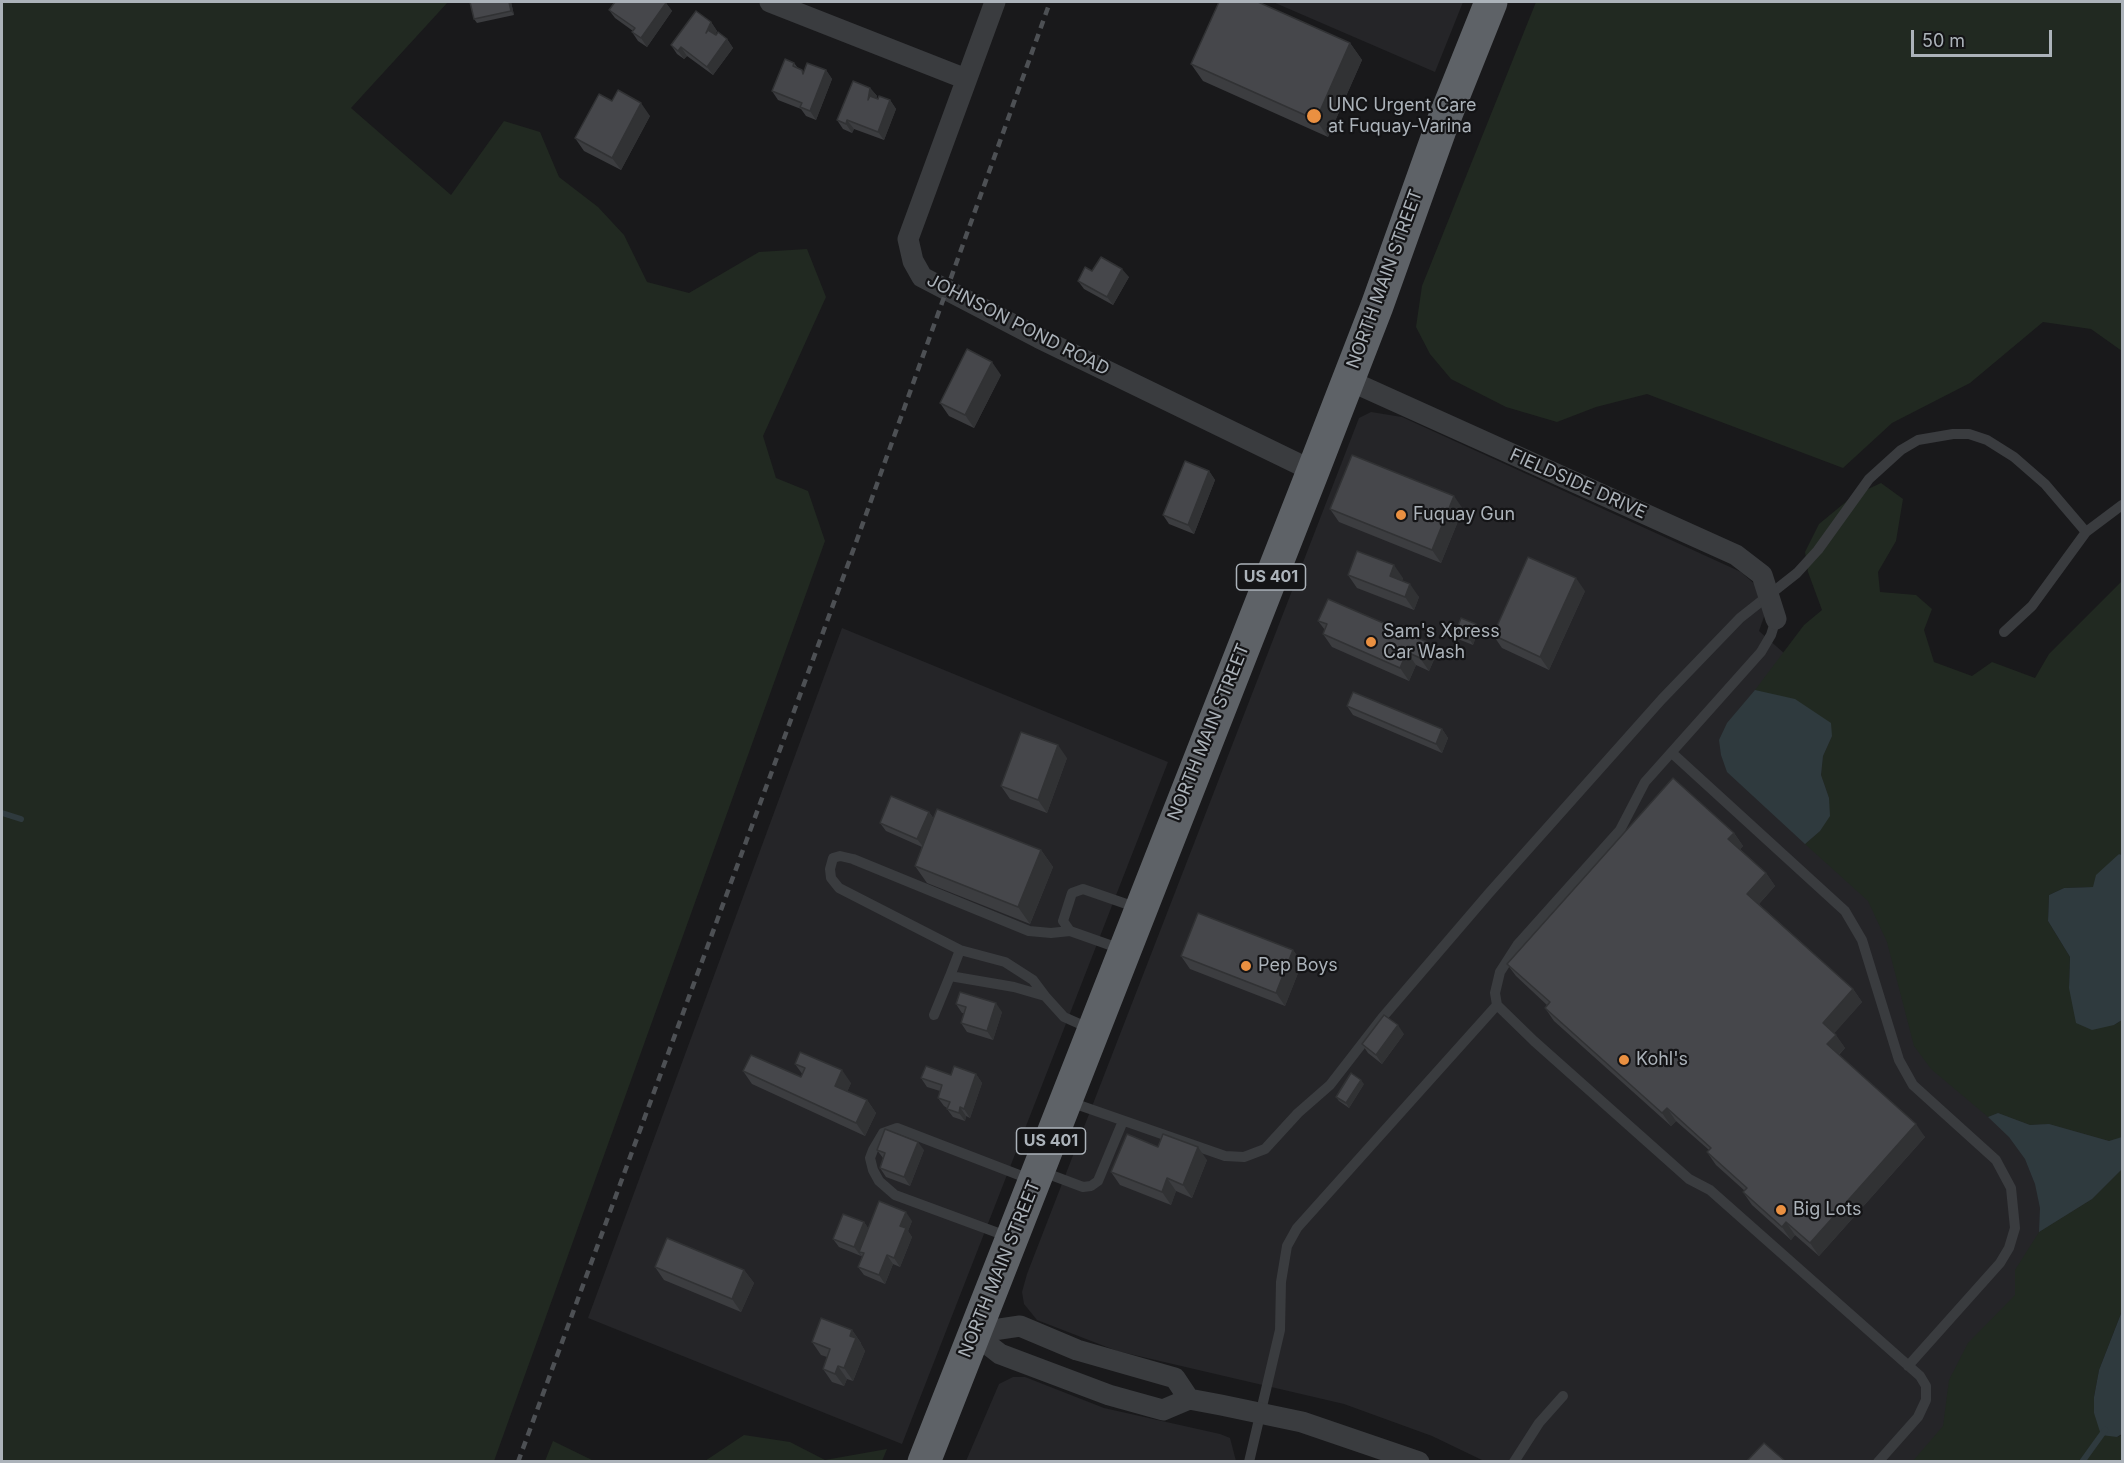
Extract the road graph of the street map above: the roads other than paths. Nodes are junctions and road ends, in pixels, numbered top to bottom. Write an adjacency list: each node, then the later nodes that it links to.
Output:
1 (770, 2): 4 (street)
2 (995, 2): 4 (street, JOHNSON POND ROAD)
3 (1491, 2): 5 (highway, NORTH MAIN STREET / US 401)
4 (966, 79): 6 (street, JOHNSON POND ROAD)
5 (1348, 380): 6 (highway, NORTH MAIN STREET / US 401); 9 (street, FIELDSIDE DRIVE)
6 (1313, 471): 13 (highway, NORTH MAIN STREET / US 401)
7 (2122, 505): 8 (lane)
8 (2086, 532): 9 (lane); 11 (lane)
9 (1771, 596): 10 (street, FIELDSIDE DRIVE); 23 (lane)
10 (1776, 620): 12 (lane)
11 (2004, 632)
12 (1672, 753): 19 (lane); 27 (lane)
13 (1140, 909): 14 (lane); 16 (highway, NORTH MAIN STREET / US 401)
14 (1070, 931): 15 (lane); 16 (lane)
15 (960, 950): 17 (lane); 18 (lane)
16 (1124, 950): 21 (highway, NORTH MAIN STREET / US 401)
17 (950, 976): 18 (lane); 20 (lane)
18 (1045, 996): 21 (lane)
19 (1497, 1005): 27 (lane); 30 (lane)
20 (934, 1015)
21 (1094, 1031): 22 (highway, NORTH MAIN STREET / US 401)
22 (1067, 1101): 23 (lane); 24 (highway, NORTH MAIN STREET / US 401)
23 (1124, 1121): 24 (lane)
24 (1038, 1176): 25 (highway, NORTH MAIN STREET / US 401); 25 (lane)
25 (1012, 1238): 26 (highway, NORTH MAIN STREET / US 401)
26 (973, 1333): 29 (street); 29 (street); 31 (highway, NORTH MAIN STREET / US 401)
27 (1908, 1366): 35 (lane)
28 (1563, 1396): 34 (lane)
29 (1189, 1399): 30 (street)
30 (1261, 1414): 32 (lane); 33 (street)
31 (924, 1461)
32 (1250, 1461)
33 (1419, 1461)
34 (1514, 1461)
35 (1878, 1461)

